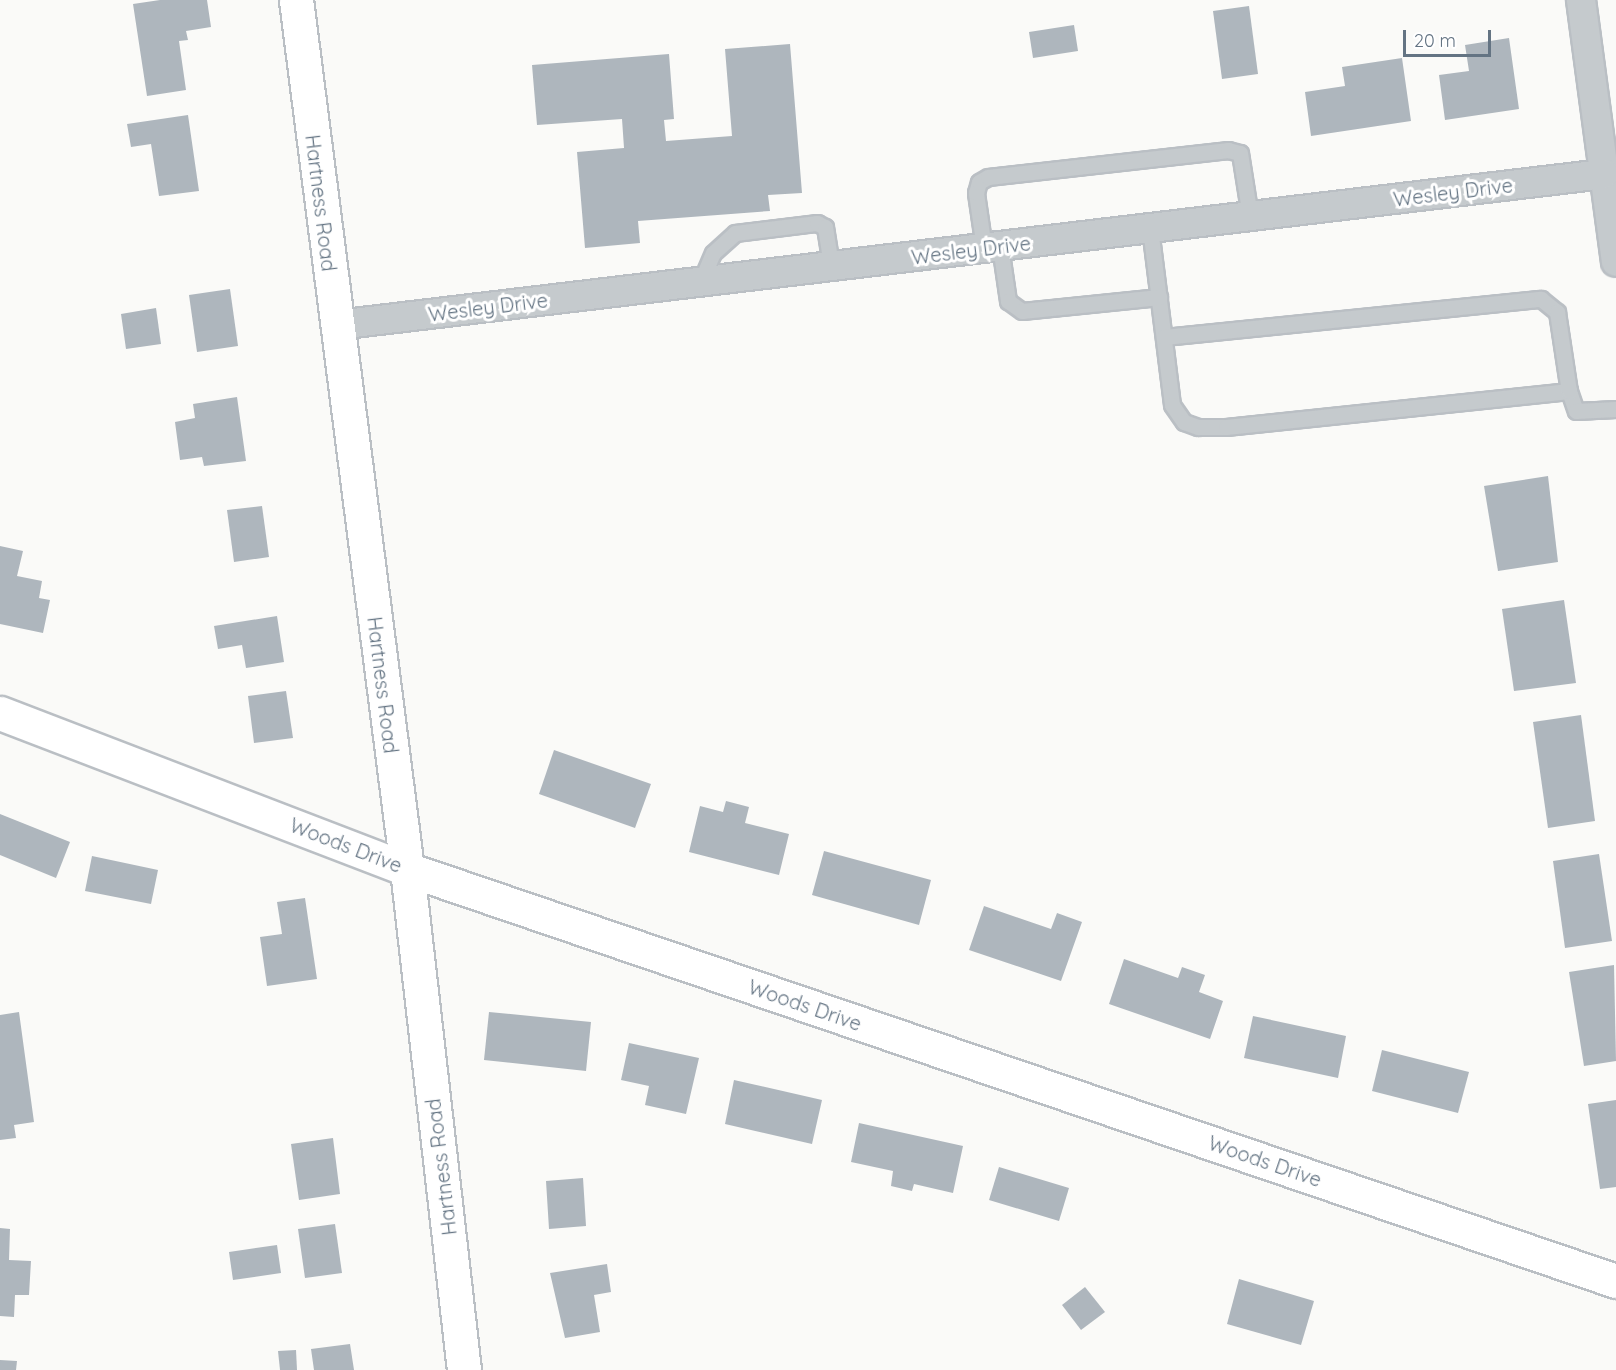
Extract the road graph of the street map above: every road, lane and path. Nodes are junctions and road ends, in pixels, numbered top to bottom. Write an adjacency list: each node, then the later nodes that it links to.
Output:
1 (296, 0): 11 (street, Hartness Road)
2 (1581, 0): 3 (street)
3 (1604, 174): 4 (street, Wesley Drive); 7 (street)
4 (1250, 216): 5 (street, Wesley Drive); 6 (lane)
5 (1150, 228): 6 (street, Wesley Drive); 10 (lane)
6 (992, 247): 8 (street, Wesley Drive); 10 (lane)
7 (1616, 262)
8 (831, 266): 9 (street, Wesley Drive); 9 (lane)
9 (701, 281): 11 (street, Wesley Drive)
10 (1159, 297): 12 (lane)
11 (337, 325): 16 (street, Hartness Road)
12 (1164, 337): 13 (lane); 13 (lane)
13 (1569, 391): 14 (lane)
14 (1616, 410)
15 (3, 720): 16 (street, Woods Drive)
16 (407, 869): 17 (street, Woods Drive); 18 (street, Hartness Road)
17 (1616, 1281)
18 (464, 1370)

